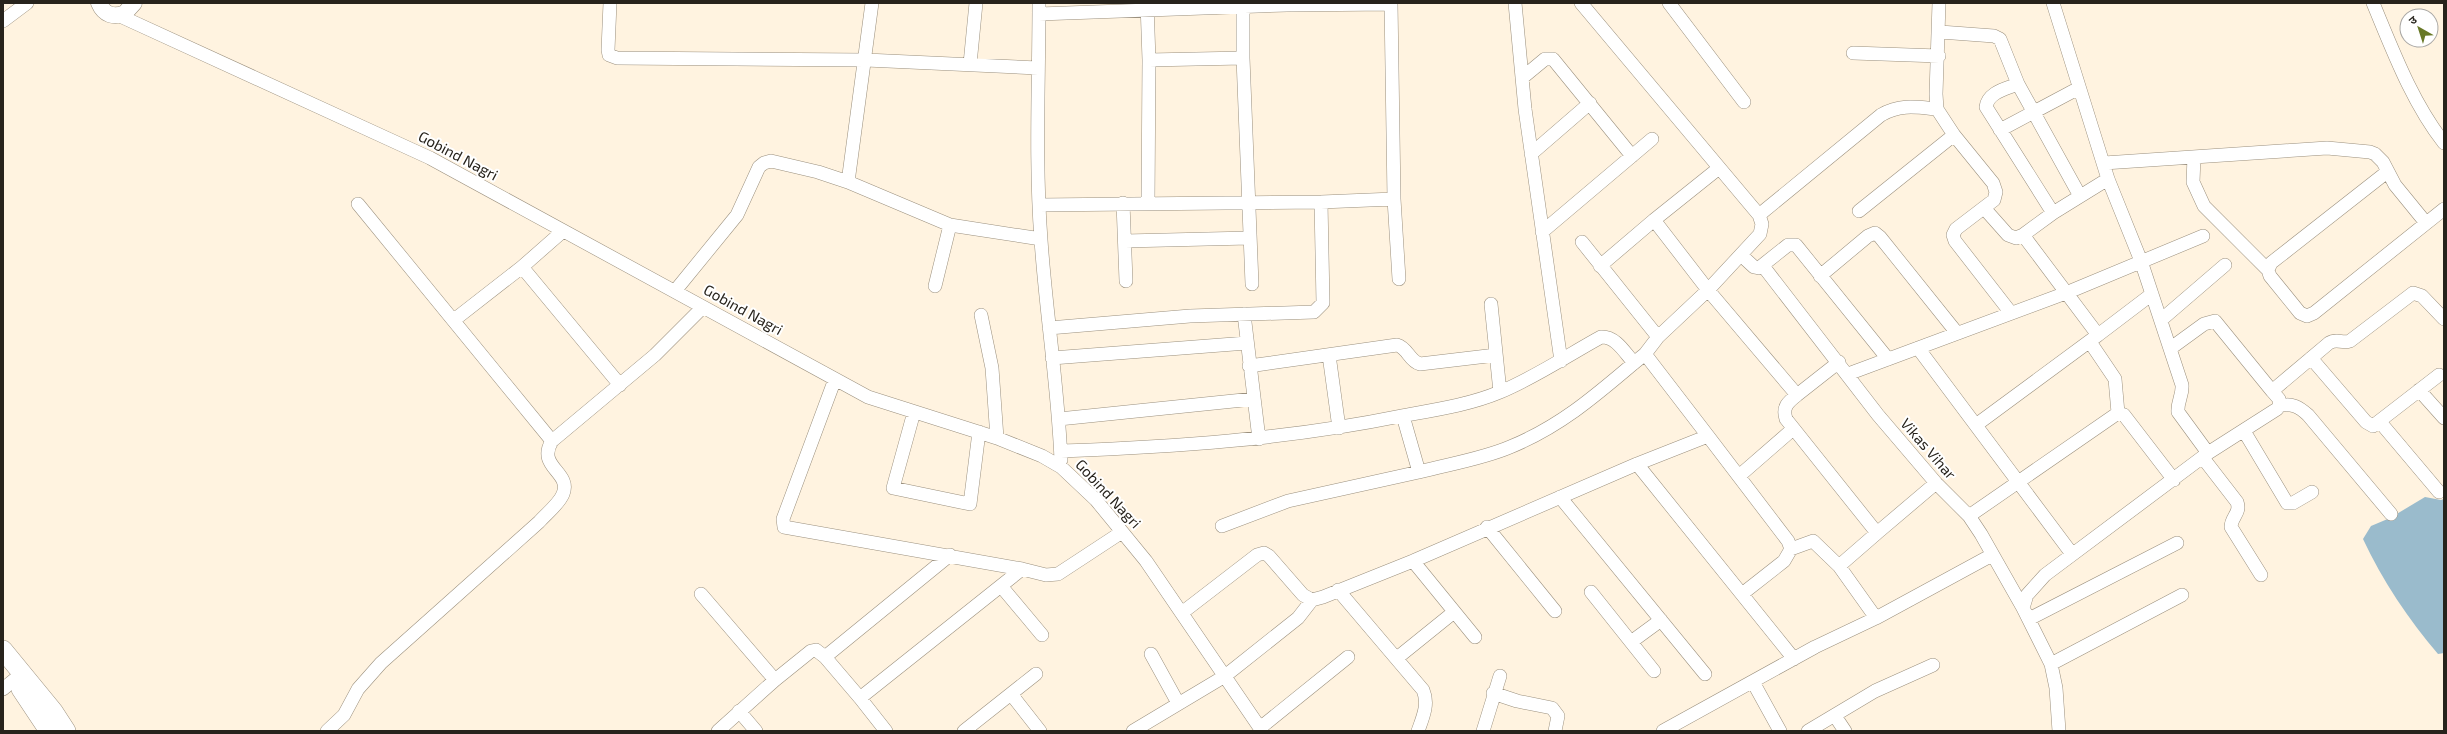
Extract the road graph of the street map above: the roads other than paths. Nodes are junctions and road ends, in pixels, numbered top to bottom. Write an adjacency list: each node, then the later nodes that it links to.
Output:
1 (27, 3): 19 (street)
2 (99, 3): 18 (main road)
3 (134, 3): 18 (main road)
4 (610, 3): 24 (street)
5 (872, 3): 24 (street)
6 (976, 3): 26 (street)
7 (1391, 3): 14 (street); 48 (street)
8 (1515, 3): 28 (street)
9 (1581, 3): 43 (street)
10 (1669, 3): 31 (street)
11 (1939, 3): 20 (street)
12 (2053, 3): 30 (street)
13 (2373, 3): 38 (street)
14 (1287, 4): 15 (street)
15 (1243, 5): 16 (street); 23 (street)
16 (1147, 6): 17 (street); 25 (street)
17 (1039, 8): 27 (street)
18 (120, 16): 63 (street, Gobind Nagri)
19 (3, 21)
20 (1940, 32): 22 (street); 29 (street)
21 (1853, 53): 22 (street)
22 (1939, 56): 33 (street)
23 (1243, 58): 25 (street); 49 (street)
24 (866, 60): 26 (street); 46 (street)
25 (1149, 60): 52 (street)
26 (970, 64): 27 (street)
27 (1038, 68): 54 (street)
28 (1522, 78): 32 (street); 39 (street)
29 (2018, 84): 34 (street); 35 (street)
30 (2079, 88): 34 (street); 42 (street)
31 (1744, 102)
32 (1590, 104): 39 (street); 40 (street)
33 (1937, 109): 36 (street); 59 (street)
34 (2033, 111): 35 (street); 47 (street)
35 (2000, 130): 58 (street)
36 (1954, 135): 55 (street); 57 (street)
37 (1652, 139): 40 (street)
38 (2443, 140)
39 (1531, 154): 64 (street)
40 (1632, 156): 64 (street)
41 (2194, 157): 42 (street); 44 (street); 77 (street)
42 (2104, 163): 45 (street)
43 (1719, 168): 59 (street); 60 (street)
44 (2387, 172): 61 (street); 77 (street)
45 (2108, 179): 47 (street); 72 (street)
46 (848, 182): 62 (street); 84 (street)
47 (2080, 196): 58 (street)
48 (1394, 199): 50 (street); 79 (street)
49 (1248, 202): 50 (street); 52 (street); 67 (street)
50 (1321, 202): 90 (street)
51 (1123, 203): 52 (street); 54 (street); 69 (street)
52 (1148, 203)
53 (358, 204): 93 (street)
54 (1039, 205): 68 (street)
55 (1984, 208): 65 (street); 89 (street)
56 (2444, 209): 61 (street)
57 (1860, 211)
58 (2053, 213): 65 (street)
59 (1759, 215): 71 (street)
60 (1654, 220): 74 (street); 83 (street)
61 (2426, 224): 77 (street)
62 (950, 226): 68 (street); 82 (street)
63 (563, 231): 76 (street); 84 (street, Gobind Nagri)
64 (1542, 232): 108 (street)
65 (2023, 235): 85 (street)
66 (2203, 236): 72 (street)
67 (1249, 238): 69 (street); 81 (street)
68 (1041, 239): 95 (street)
69 (1125, 241): 80 (street)
70 (1582, 242): 74 (street)
71 (1740, 255): 75 (street); 83 (street)
72 (2141, 261): 85 (street); 86 (street)
73 (2225, 265): 94 (street)
74 (1600, 266): 97 (street)
75 (1763, 266): 78 (street); 109 (street, Vikas Vihar)
76 (522, 267): 93 (street); 115 (street)
77 (2268, 270)
78 (1820, 276): 96 (street); 107 (street)
79 (1399, 279)
80 (1126, 281)
81 (1252, 284)
82 (935, 286)
83 (1708, 290): 97 (street); 119 (street)
84 (675, 291): 88 (street, Gobind Nagri)
85 (2066, 293): 89 (street); 98 (street)
86 (2152, 294): 94 (street); 98 (street)
87 (1491, 304): 104 (street)
88 (703, 307): 114 (street, Gobind Nagri); 115 (street)
89 (2012, 313): 96 (street)
90 (1244, 314): 95 (street); 99 (street)
91 (981, 315): 134 (street)
92 (2444, 319): 106 (street)
93 (454, 320): 136 (street)
94 (2161, 320): 101 (street)
95 (1049, 328): 105 (street)
96 (1957, 333): 100 (street)
97 (1658, 337): 102 (street)
98 (2094, 339): 123 (street); 128 (street)
99 (1247, 343): 105 (street); 111 (street)
100 (1918, 348): 107 (street); 128 (street)
101 (2171, 348): 117 (street); 138 (street)
102 (1645, 354): 110 (street); 133 (street)
103 (1329, 355): 104 (street); 111 (street); 129 (street)
104 (1496, 355): 118 (street)
105 (1052, 358): 126 (street)
106 (2311, 358): 117 (street); 127 (street)
107 (1888, 360): 112 (street)
108 (1561, 361): 110 (street); 118 (street)
109 (1839, 362): 112 (street, Vikas Vihar); 119 (street)
110 (1634, 363): 141 (street)
111 (1249, 366): 120 (street)
112 (1848, 374): 145 (street, Vikas Vihar)
113 (2439, 375): 116 (street)
114 (836, 379): 122 (street, Gobind Nagri); 158 (street)
115 (620, 385): 136 (street)
116 (2419, 390): 125 (street); 127 (street)
117 (2272, 391): 121 (street)
118 (1500, 392): 124 (street)
119 (1797, 395): 130 (street)
120 (1254, 399): 126 (street); 135 (street)
121 (2280, 405): 131 (street); 149 (street)
122 (914, 412): 132 (street, Gobind Nagri); 132 (street)
123 (2118, 412): 143 (street); 144 (street)
124 (1403, 416): 129 (street); 141 (street)
125 (2444, 418)
126 (1060, 419): 137 (street)
127 (2380, 422): 147 (street)
128 (1976, 425): 144 (street)
129 (1339, 428): 135 (street)
130 (1793, 429): 142 (street); 154 (street)
131 (2244, 431): 138 (street); 146 (street)
132 (979, 432): 134 (street, Gobind Nagri)
133 (1708, 436): 139 (street); 142 (street)
134 (997, 438): 140 (street, Gobind Nagri)
135 (1259, 439): 137 (street)
136 (552, 441): 205 (street)
137 (1060, 452): 140 (street)
138 (2206, 455): 143 (street); 163 (street)
139 (1637, 464): 148 (street); 168 (street)
140 (1061, 467): 153 (street, Gobind Nagri)
141 (1419, 472): 151 (street)
142 (1739, 476): 156 (street)
143 (2174, 480): 157 (street)
144 (2017, 482): 150 (street); 157 (street)
145 (1936, 483): 150 (street, Vikas Vihar); 154 (street)
146 (2312, 492)
147 (2439, 492)
148 (1560, 497): 152 (street); 176 (street)
149 (2391, 514)
150 (1969, 516): 159 (street, Vikas Vihar)
151 (1222, 526)
152 (1487, 527): 160 (street); 171 (street)
153 (1122, 532): 162 (street); 172 (street, Gobind Nagri)
154 (1877, 533): 161 (street)
155 (2177, 542): 174 (street)
156 (1791, 549): 161 (street); 168 (street)
157 (2072, 554): 174 (street)
158 (950, 555): 162 (street); 182 (street)
159 (1992, 555): 174 (street, Vikas Vihar); 175 (street)
160 (1413, 561): 165 (street); 173 (street)
161 (1839, 566): 175 (street)
162 (1022, 569): 164 (street)
163 (2261, 575)
164 (1001, 586): 177 (street); 198 (street)
165 (1338, 590): 170 (street); 184 (street)
166 (1591, 592): 179 (street)
167 (701, 594): 194 (street)
168 (1742, 594): 185 (street)
169 (2182, 595): 186 (street)
170 (1312, 600): 172 (street); 191 (street)
171 (1555, 611)
172 (1183, 612): 191 (street, Gobind Nagri)
173 (1454, 612): 178 (street); 184 (street)
174 (2026, 614): 186 (street, Vikas Vihar)
175 (1876, 618): 185 (street)
176 (1661, 620): 179 (street); 190 (street)
177 (1042, 635)
178 (1475, 637)
179 (1630, 642): 188 (street)
180 (3, 650): 204 (highway)
181 (1151, 654): 199 (street)
182 (825, 657): 194 (street); 198 (street)
183 (1348, 657): 202 (street)
184 (1397, 658): 212 (street)
185 (1794, 659): 195 (street)
186 (2051, 664): 219 (street, Vikas Vihar)
187 (1933, 665): 201 (street)
188 (1654, 671)
189 (1036, 674): 197 (street)
190 (1705, 674)
191 (1225, 676): 199 (street); 202 (street, Gobind Nagri)
192 (1500, 676): 196 (street)
193 (7, 679): 203 (highway)
194 (775, 680): 200 (street)
195 (1753, 682): 215 (street); 216 (street)
196 (1493, 693): 213 (street); 214 (street)
197 (1011, 694): 209 (street); 210 (street)
198 (860, 698): 208 (street)
199 (1178, 703): 211 (street)
200 (739, 712): 206 (street); 207 (street)
201 (1835, 716): 217 (street); 218 (street)
202 (1261, 730)
203 (49, 731)
204 (66, 731)
205 (327, 731)
206 (718, 731)
207 (756, 731)
208 (886, 731)
209 (964, 731)
210 (1040, 731)
211 (1133, 731)
212 (1418, 731)
213 (1483, 731)
214 (1555, 731)
215 (1663, 731)
216 (1780, 731)
217 (1808, 731)
218 (1845, 731)
219 (2059, 731)

